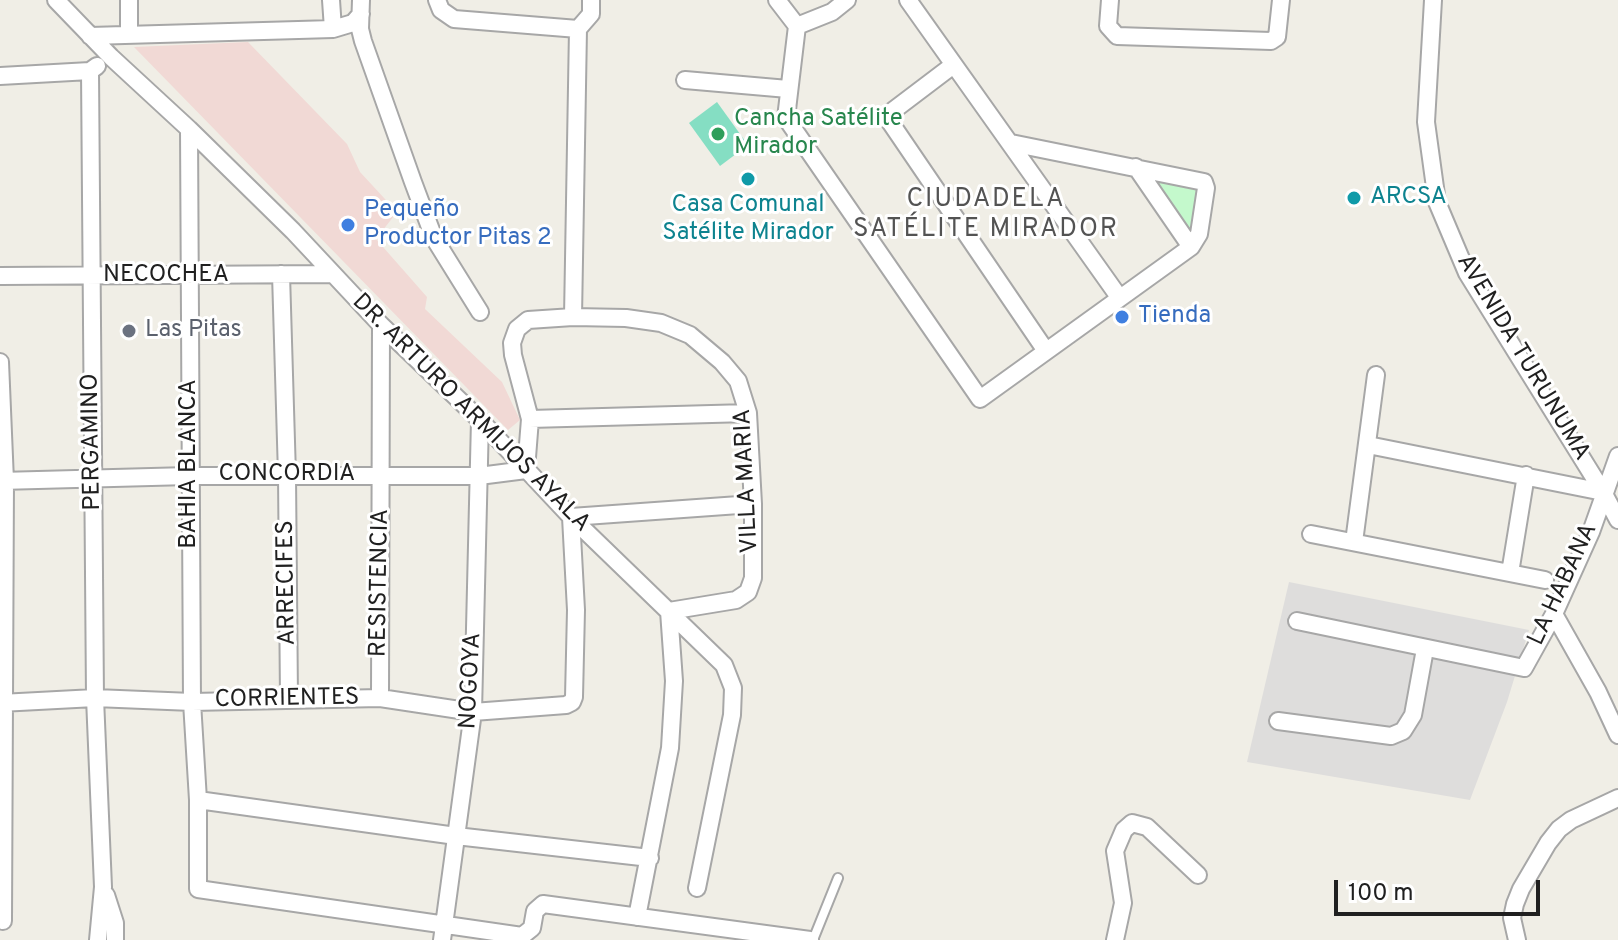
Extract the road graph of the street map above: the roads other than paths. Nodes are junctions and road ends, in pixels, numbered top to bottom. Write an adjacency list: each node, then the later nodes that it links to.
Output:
1 (56, 0): 17 (street, DR. ARTURO ARMIJOS AYALA)
2 (129, 0): 16 (street)
3 (331, 0): 14 (street)
4 (437, 0): 15 (street)
5 (591, 0): 15 (street)
6 (777, 0): 13 (street)
7 (847, 0): 13 (street)
8 (908, 0): 19 (street)
9 (1110, 0): 10 (street)
10 (1281, 0)
11 (1433, 0): 53 (street, AVENIDA TURUNUMA)
12 (361, 7): 14 (street); 34 (street)
13 (797, 26): 23 (street)
14 (333, 29): 16 (street)
15 (578, 29): 35 (street)
16 (129, 35): 17 (street)
17 (90, 36): 18 (street, DR. ARTURO ARMIJOS AYALA)
18 (111, 57): 20 (street); 24 (street, DR. ARTURO ARMIJOS AYALA)
19 (952, 66): 25 (street); 37 (street)
20 (90, 71): 21 (street); 31 (street, PERGAMINO)
21 (0, 76)
22 (685, 80): 23 (street)
23 (788, 89): 37 (street)
24 (189, 129): 29 (street, DR. ARTURO ARMIJOS AYALA); 32 (street, BAHIA BLANCA)
25 (1011, 143): 26 (street); 33 (street)
26 (1136, 167): 27 (street); 27 (street)
27 (1191, 247): 33 (street)
28 (281, 274): 29 (street, NECOCHEA); 32 (street, NECOCHEA); 46 (street, ARRECIFES)
29 (332, 274): 36 (street, DR. ARTURO ARMIJOS AYALA)
30 (0, 276): 31 (street, NECOCHEA)
31 (91, 276): 32 (street, NECOCHEA); 51 (street, PERGAMINO)
32 (188, 276): 49 (street, BAHIA BLANCA)
33 (1119, 297): 37 (street)
34 (480, 312)
35 (573, 317): 40 (street, VILLA MARIA); 41 (street, VILLA MARIA)
36 (381, 325): 42 (street, DR. ARTURO ARMIJOS AYALA); 47 (street, RESISTENCIA)
37 (1046, 351)
38 (0, 362): 52 (street)
39 (1376, 375): 43 (street)
40 (748, 413): 41 (street); 54 (street, VILLA MARIA)
41 (530, 419): 45 (street)
42 (480, 420): 45 (street, DR. ARTURO ARMIJOS AYALA); 50 (street, NOGOYA)
43 (1368, 445): 48 (street); 58 (street)
44 (1618, 456): 53 (street, LA HABANA)
45 (526, 470): 50 (street, CONCORDIA); 55 (street, DR. ARTURO ARMIJOS AYALA)
46 (287, 475): 47 (street, CONCORDIA); 49 (street, CONCORDIA); 67 (street, ARRECIFES)
47 (382, 475): 50 (street, CONCORDIA); 66 (street, RESISTENCIA)
48 (1526, 475): 53 (street); 59 (street)
49 (189, 476): 51 (street, CONCORDIA); 69 (street, BAHIA BLANCA)
50 (479, 476): 70 (street, NOGOYA)
51 (94, 477): 52 (street, CONCORDIA); 65 (street, PERGAMINO)
52 (2, 481): 68 (street)
53 (1603, 492): 56 (street, AVENIDA TURUNUMA); 62 (street, LA HABANA)
54 (753, 504): 55 (street); 61 (street, VILLA MARIA)
55 (571, 517): 61 (street, DR. ARTURO ARMIJOS AYALA); 70 (street, CORRIENTES)
56 (1618, 520)
57 (1311, 534): 58 (street)
58 (1354, 542): 59 (street)
59 (1510, 573): 60 (street)
60 (1545, 580)
61 (669, 611): 76 (street); 80 (street, DR. ARTURO ARMIJOS AYALA)
62 (1554, 614): 64 (street, LA HABANA); 72 (street)
63 (1297, 621): 64 (street)
64 (1425, 649): 71 (street)
65 (95, 698): 68 (street, CORRIENTES); 69 (street, CORRIENTES); 79 (street, PERGAMINO)
66 (380, 698): 67 (street, CORRIENTES); 70 (street, CORRIENTES)
67 (289, 699): 69 (street, CORRIENTES)
68 (2, 702): 82 (street)
69 (192, 702): 74 (street, BAHIA BLANCA)
70 (473, 712): 75 (street, NOGOYA)
71 (1278, 721)
72 (1618, 735)
73 (1618, 798): 88 (street)
74 (198, 800): 75 (street); 83 (street, BAHIA BLANCA)
75 (456, 836): 76 (street); 83 (street, NOGOYA)
76 (650, 858): 81 (street)
77 (1198, 875): 87 (street)
78 (838, 878): 86 (lane)
79 (103, 887): 84 (street); 85 (street)
80 (697, 888)
81 (637, 917): 83 (street); 86 (street)
82 (3, 921)
83 (443, 933)
84 (98, 940)
85 (115, 940)
86 (811, 940)
87 (1115, 940)
88 (1517, 940)

